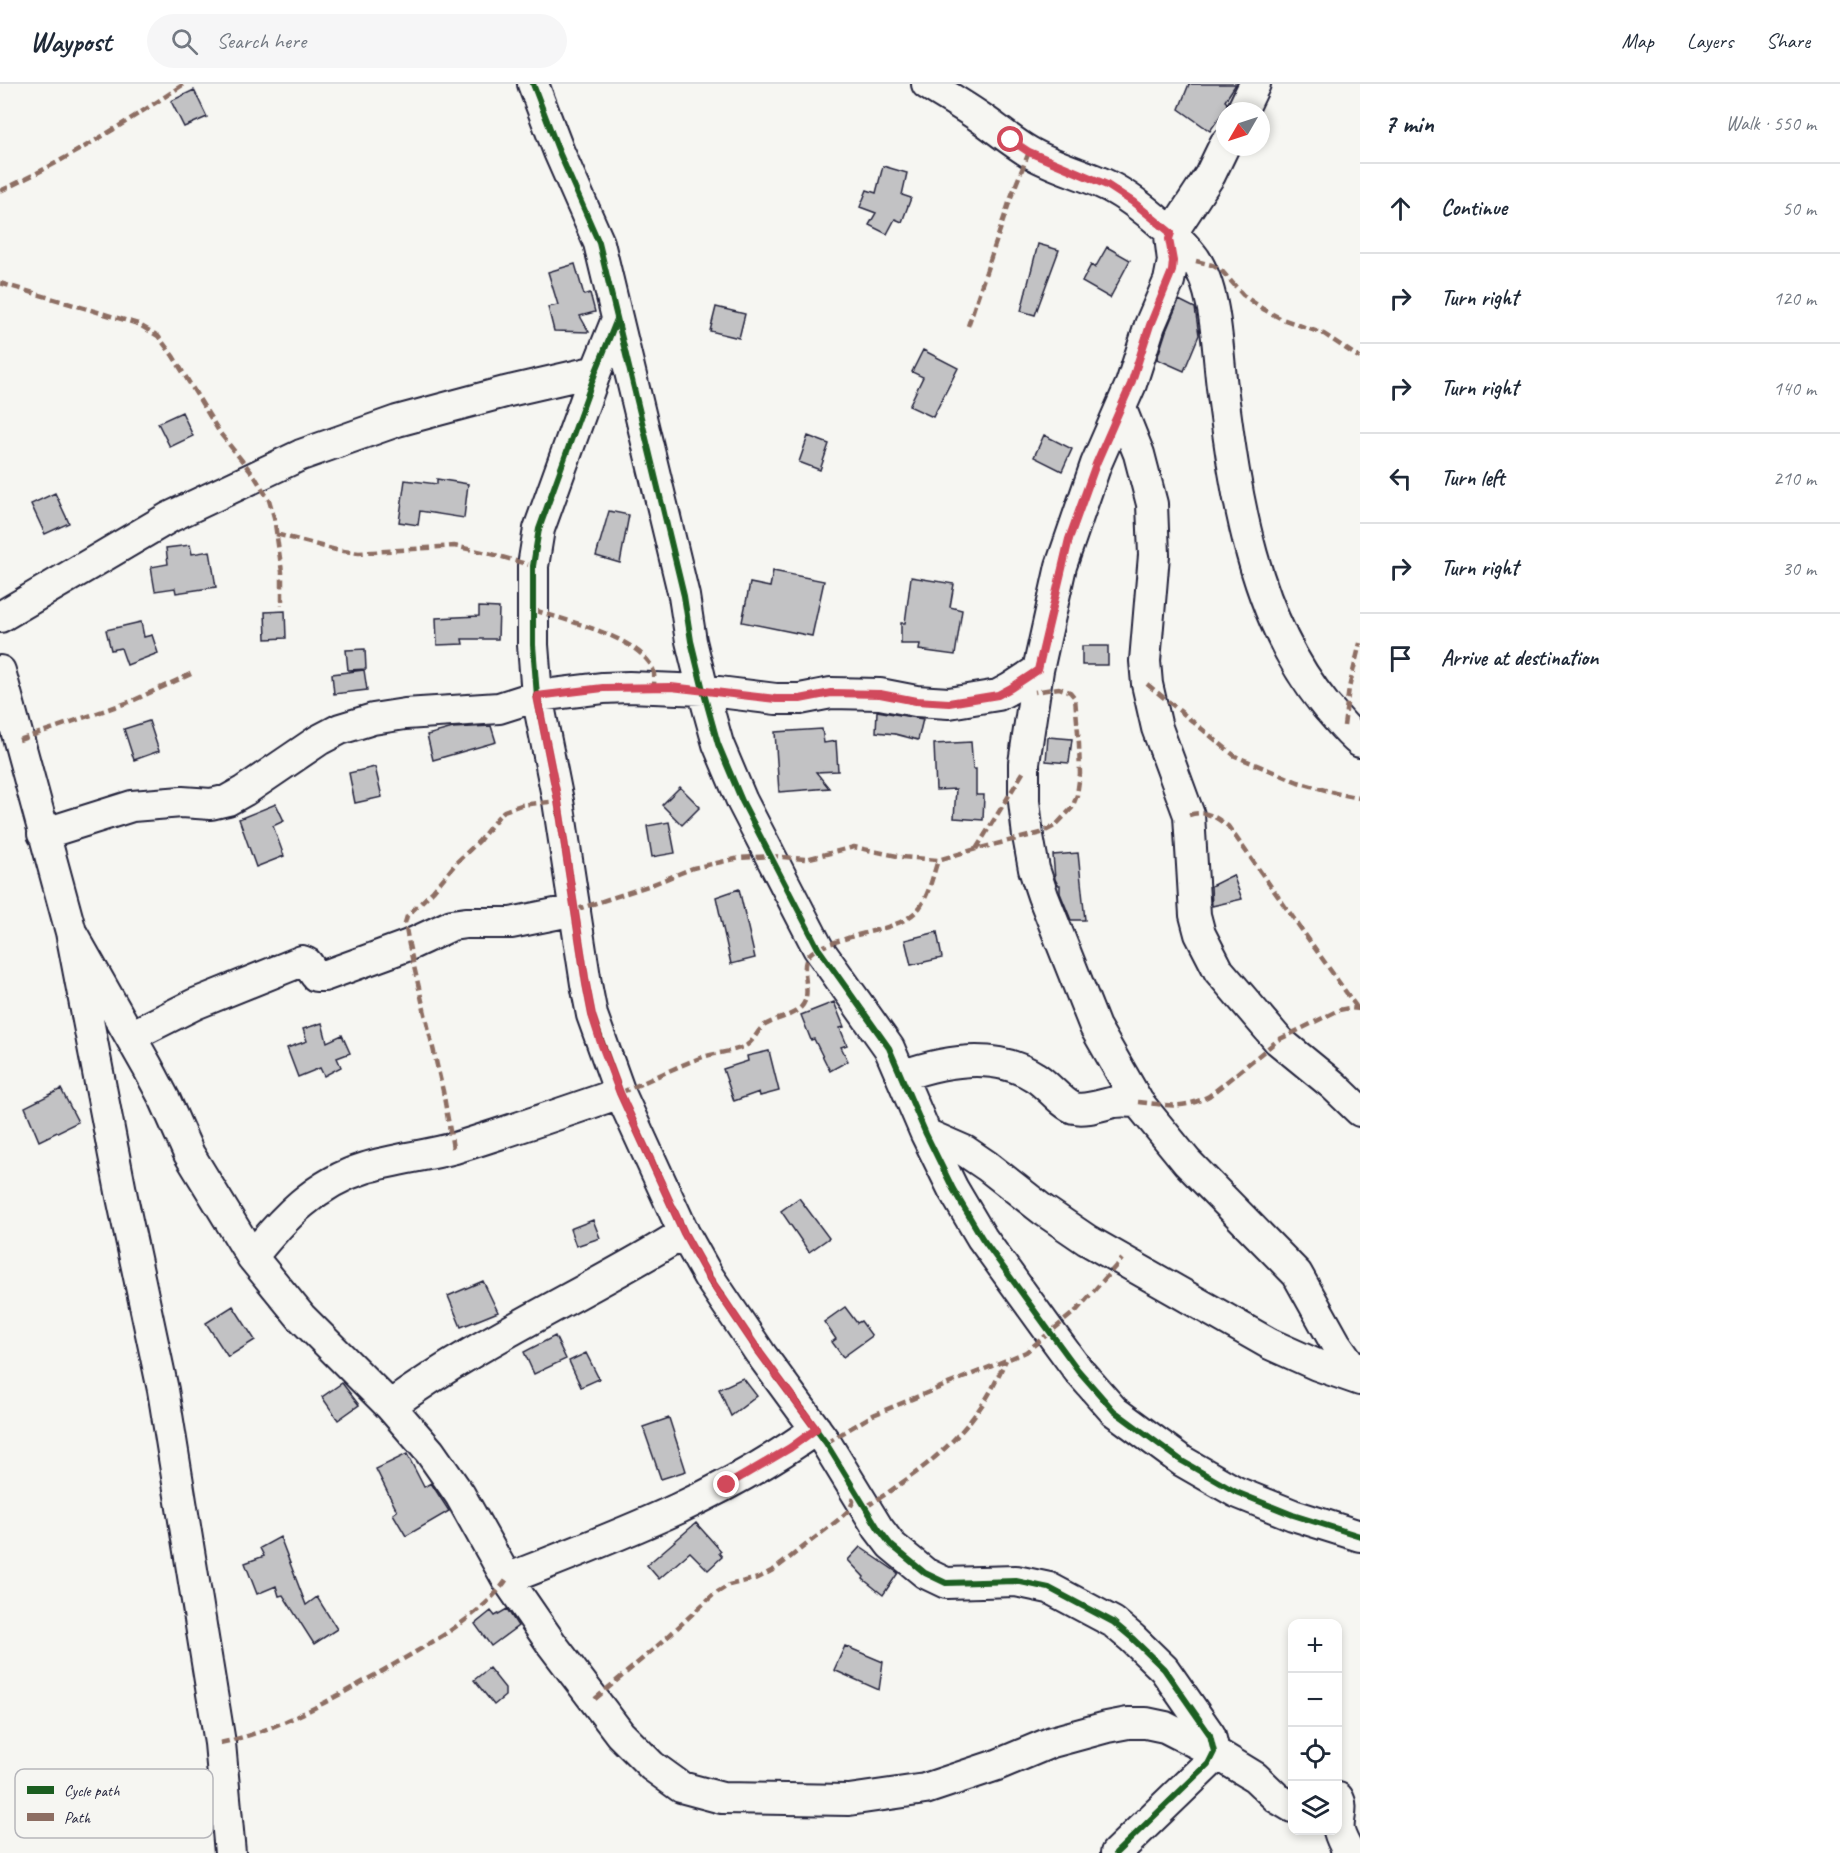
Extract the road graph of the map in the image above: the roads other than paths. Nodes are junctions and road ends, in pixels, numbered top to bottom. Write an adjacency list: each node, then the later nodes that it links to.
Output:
1 (533, 84): 7 (street)
2 (927, 84): 6 (street)
3 (1255, 84): 4 (street)
4 (1246, 102)
5 (1219, 156): 6 (street)
6 (1171, 233): 9 (street); 15 (street)
7 (617, 319): 8 (street); 13 (street)
8 (596, 371): 10 (street); 14 (street)
9 (1121, 409): 11 (street); 23 (street)
10 (0, 617)
11 (1038, 670): 13 (street); 22 (street)
12 (0, 671): 16 (street)
13 (702, 690): 14 (street); 20 (street)
14 (537, 696): 16 (street); 17 (street)
15 (1360, 742)
16 (43, 834): 18 (street)
17 (575, 910): 19 (street); 21 (street)
18 (71, 932): 19 (street); 35 (street)
19 (131, 1036): 26 (street)
20 (901, 1076): 22 (street); 24 (street)
21 (620, 1093): 25 (street); 26 (street)
22 (1138, 1102): 27 (street)
23 (1360, 1111)
24 (926, 1134): 27 (street); 30 (street)
25 (684, 1233): 28 (street); 29 (street)
26 (252, 1257): 28 (street)
27 (1360, 1379)
28 (390, 1406): 31 (street)
29 (816, 1429): 31 (street); 32 (street)
30 (1360, 1536)
31 (507, 1579): 32 (street)
32 (1214, 1752): 33 (street); 36 (street)
33 (1288, 1804)
34 (1340, 1835): 37 (street)
35 (230, 1853)
36 (1116, 1853)
37 (1349, 1853)

